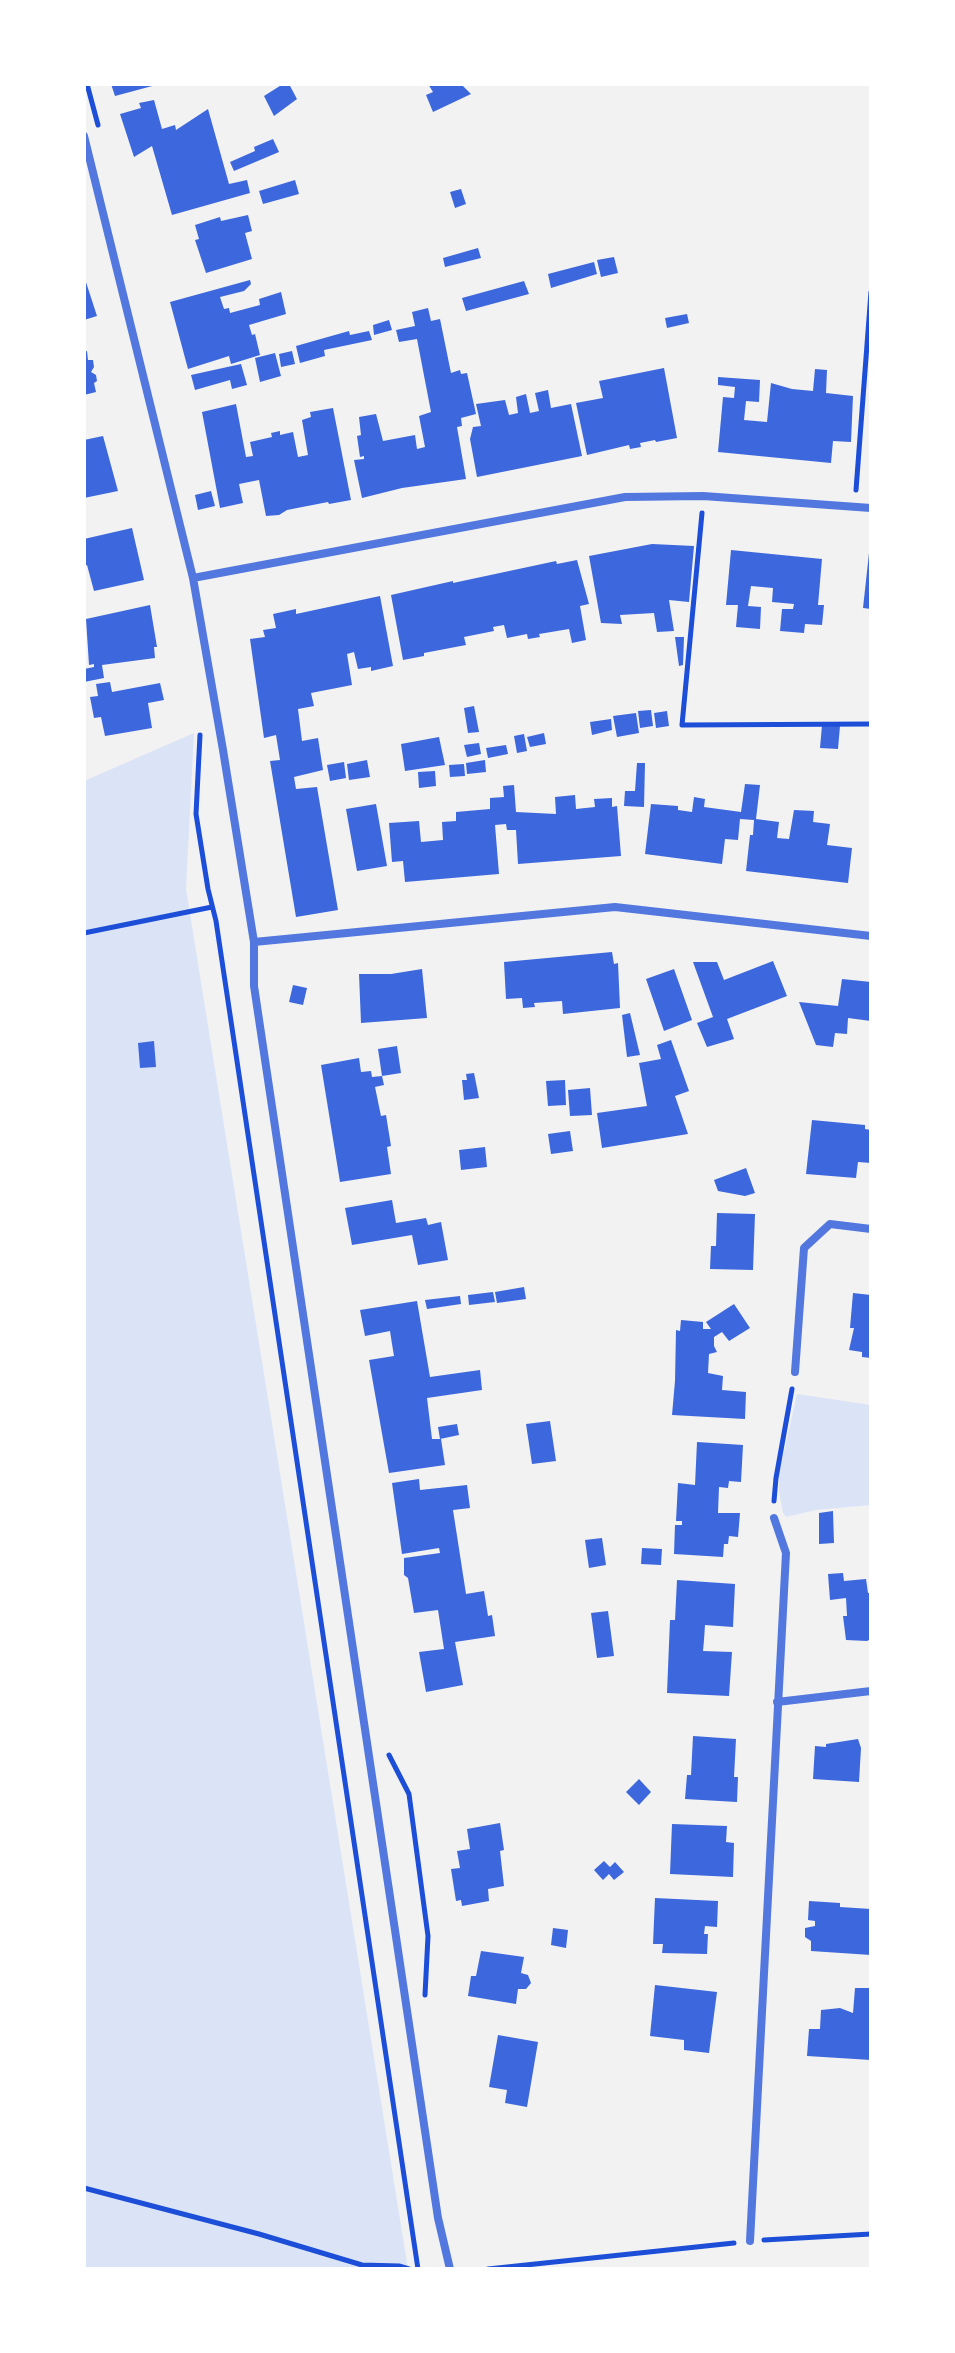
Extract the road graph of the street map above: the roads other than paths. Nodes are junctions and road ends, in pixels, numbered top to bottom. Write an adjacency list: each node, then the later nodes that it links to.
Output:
1 (84, 136): 3 (street)
2 (871, 508): 3 (street)
3 (193, 578): 5 (street)
4 (871, 936): 5 (street)
5 (254, 942): 12 (street)
6 (871, 1229): 7 (street)
7 (795, 1372)
8 (774, 1518): 10 (street)
9 (871, 1691): 10 (street)
10 (777, 1702): 11 (street)
11 (750, 2241)
12 (450, 2269)

